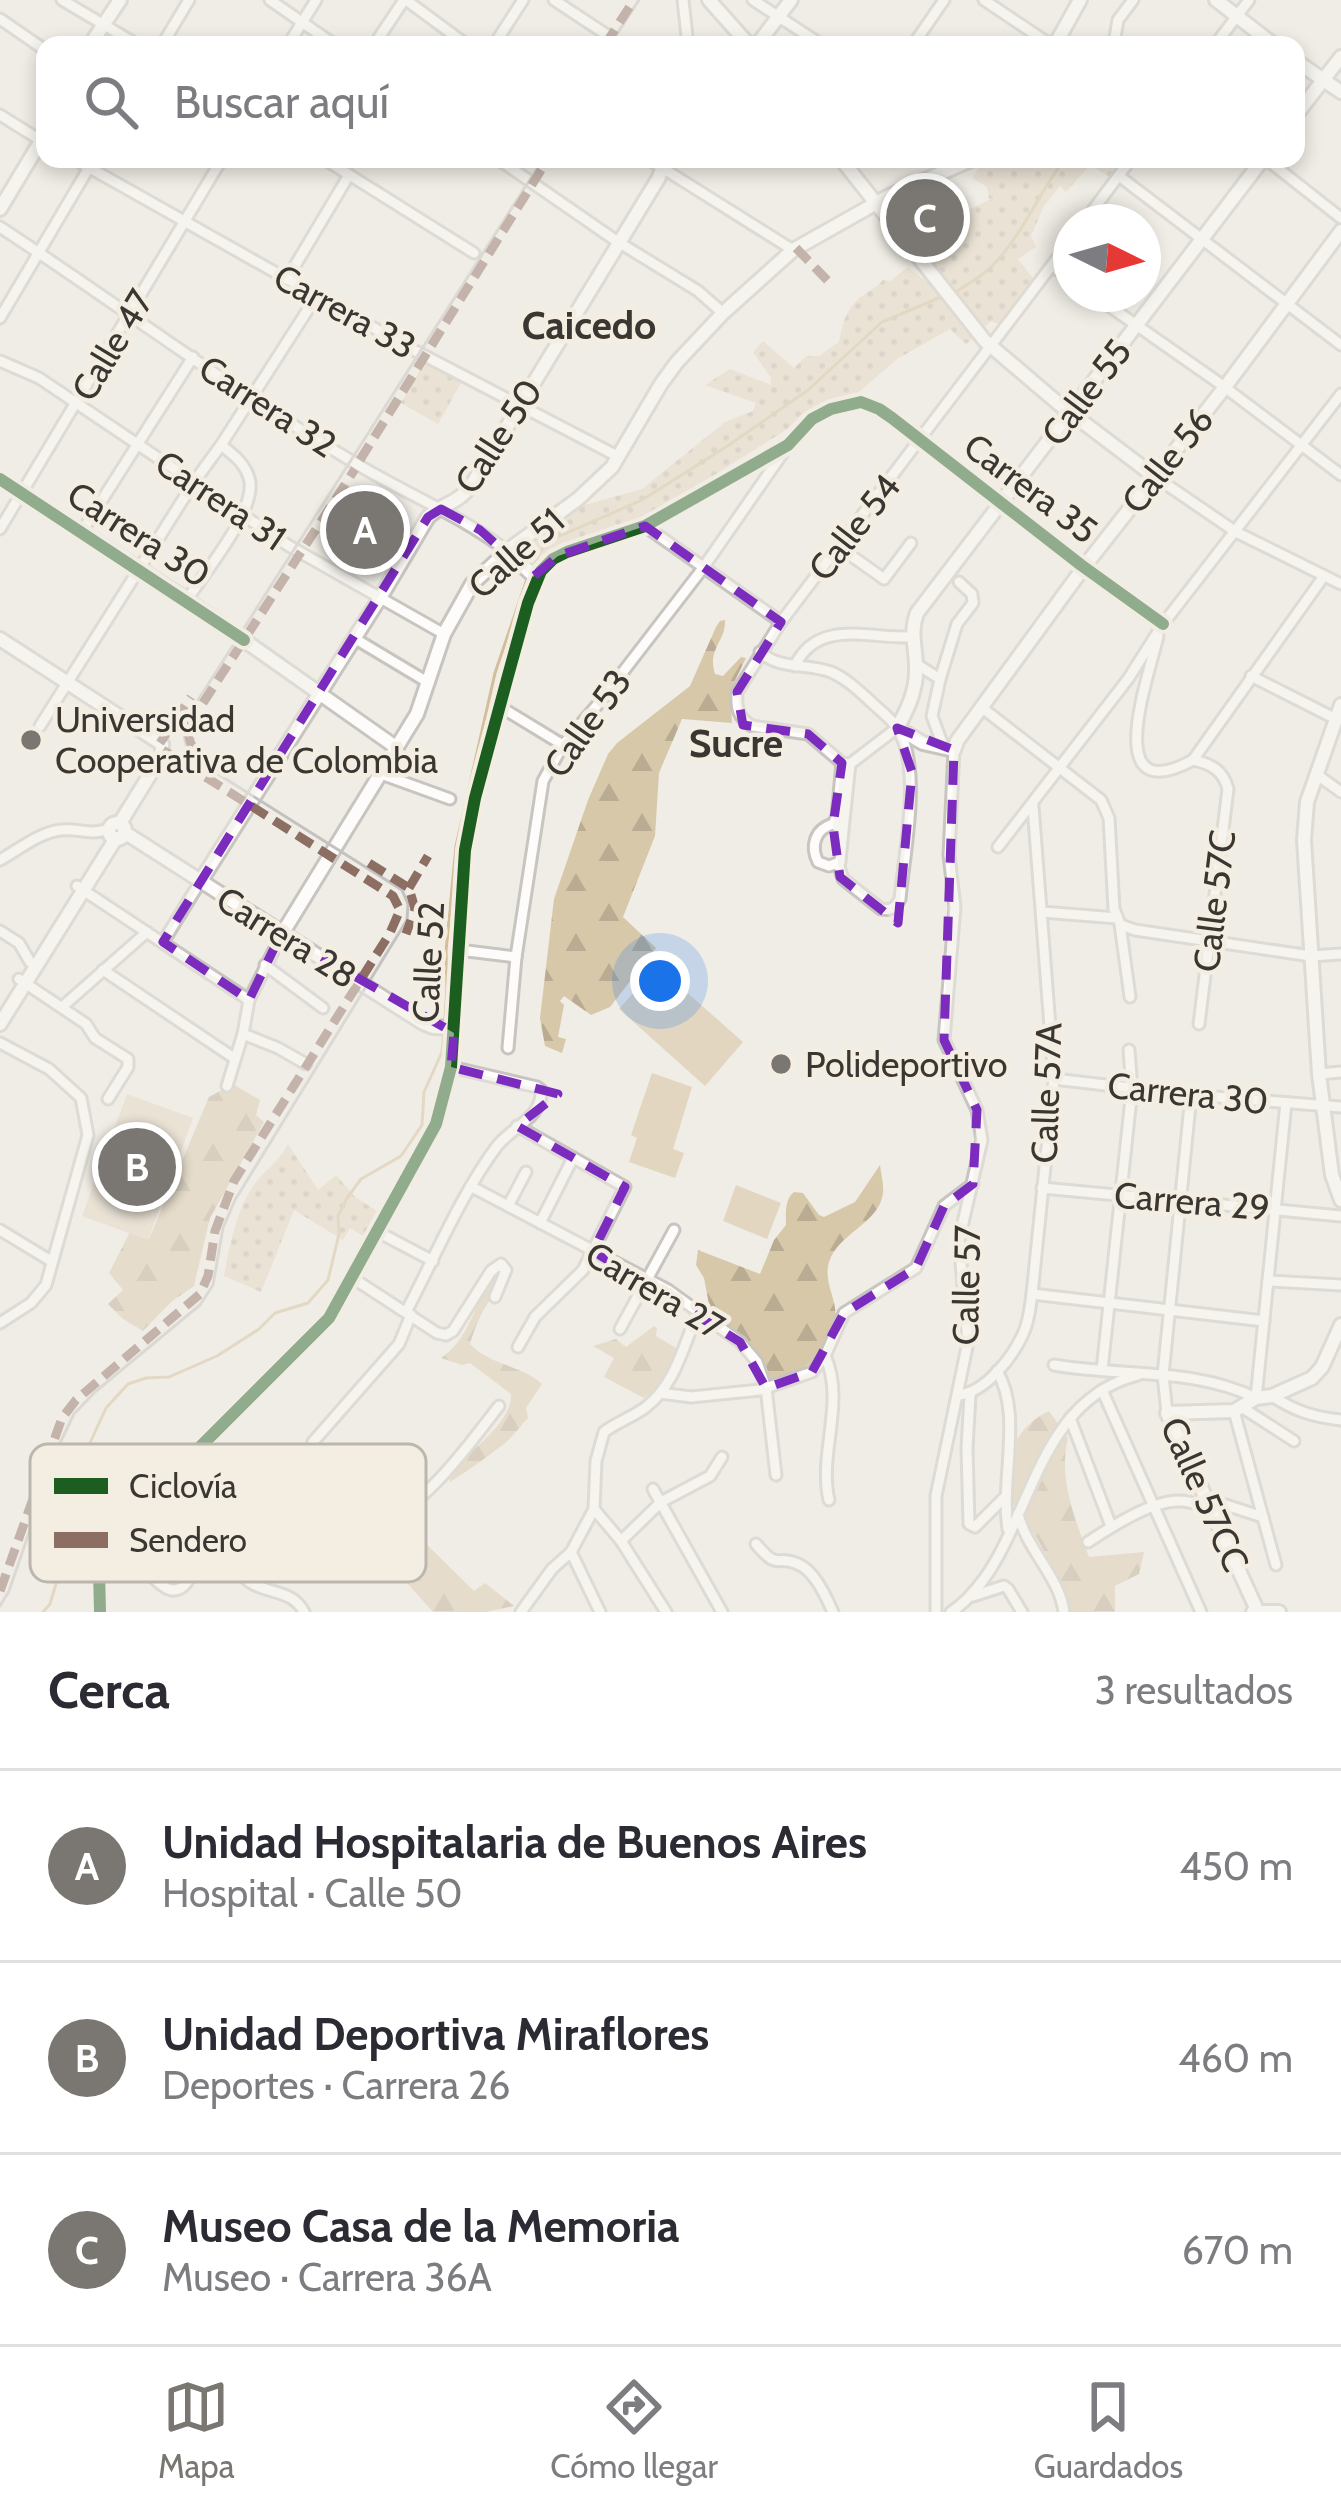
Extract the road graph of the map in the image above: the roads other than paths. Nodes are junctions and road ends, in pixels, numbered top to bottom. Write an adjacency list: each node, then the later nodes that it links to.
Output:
1 (62, 0): 23 (street)
2 (119, 0): 23 (street)
3 (189, 0): 26 (street)
4 (270, 0): 22 (street)
5 (316, 0): 22 (street)
6 (405, 0): 29 (street); 30 (street)
7 (523, 0): 31 (street)
8 (554, 0): 32 (street)
9 (683, 0): 33 (street)
10 (709, 0): 34 (street)
11 (754, 0): 19 (street)
12 (791, 0): 19 (street)
13 (944, 0): 37 (street)
14 (984, 0): 38 (street)
15 (1080, 0): 39 (street)
16 (1133, 0): 40 (street)
17 (1216, 0): 20 (street)
18 (1250, 0): 20 (street)
19 (778, 16): 35 (street); 36 (street)
20 (1237, 16): 41 (street); 42 (street)
21 (0, 19): 43 (street)
22 (302, 21): 27 (street); 28 (street)
23 (103, 24): 24 (street); 25 (street)
24 (96, 36)
25 (123, 36)
26 (167, 36)
27 (293, 36)
28 (323, 36)
29 (380, 36)
30 (455, 36)
31 (500, 36)
32 (608, 36)
33 (687, 36)
34 (744, 36)
35 (761, 36)
36 (808, 36)
37 (920, 36)
38 (1039, 36)
39 (1058, 36)
40 (1116, 36)
41 (1222, 36)
42 (1263, 36)
43 (36, 44)
44 (1341, 57): 46 (street)
45 (1305, 67): 46 (street)
46 (1324, 79): 47 (street); 48 (street)
47 (1341, 92)
48 (1305, 103)
49 (0, 115): 50 (street)
50 (36, 135)
51 (36, 152): 68 (street)
52 (89, 168): 76 (street)
53 (100, 168): 70 (street, Carrera 33)
54 (217, 168): 70 (street, Calle 47)
55 (338, 168): 64 (street)
56 (511, 168): 74 (street)
57 (655, 168): 74 (street, Calle 50)
58 (667, 168): 75 (street)
59 (848, 168): 66 (street)
60 (953, 168): 66 (street, Calle 51)
61 (1125, 168): 65 (street)
62 (1257, 168): 73 (street, Calle 55)
63 (1276, 168): 69 (street)
64 (349, 175): 77 (street); 79 (street)
65 (1119, 176): 67 (street); 73 (street)
66 (876, 203): 75 (street, Calle 51); 88 (street)
67 (1098, 204)
68 (0, 209)
69 (1341, 218)
70 (185, 222): 79 (street, Carrera 33); 84 (street, Calle 47)
71 (0, 227): 76 (street, Carrera 32)
72 (1341, 231): 81 (street, Calle 56)
73 (1202, 241): 81 (street); 86 (street, Calle 55)
74 (619, 242): 83 (street); 94 (street, Calle 50)
75 (793, 250): 83 (street, Calle 51)
76 (39, 252): 84 (street, Carrera 32); 85 (street)
77 (474, 253)
78 (1052, 266): 88 (street, Calle 54)
79 (287, 279): 80 (street, Carrera 33)
80 (316, 296): 93 (street); 94 (street, Carrera 33)
81 (1286, 305): 87 (street); 91 (street, Calle 56)
82 (1119, 312): 86 (street)
83 (723, 313): 102 (street, Calle 51)
84 (130, 317): 89 (street, Carrera 32); 95 (street, Calle 47)
85 (0, 318)
86 (1137, 325): 91 (street); 96 (street, Calle 55)
87 (1341, 345)
88 (991, 346): 96 (street); 97 (street, Calle 54)
89 (194, 357): 93 (street, Carrera 32); 98 (street)
90 (0, 361): 95 (street, Carrera 31)
91 (1225, 387): 101 (street); 104 (street, Calle 56)
92 (1341, 394): 101 (street)
93 (250, 397): 99 (street); 109 (street, Carrera 32)
94 (520, 404): 102 (street, Carrera 33); 109 (street, Calle 50)
95 (76, 405): 98 (street, Carrera 31); 107 (street, Calle 47)
96 (1070, 412): 104 (street); 108 (street, Calle 55)
97 (920, 441): 100 (street, Carrera 35); 108 (street, Carrera 35); 117 (street, Calle 54)
98 (138, 445): 106 (street, Carrera 31); 114 (street)
99 (221, 445): 106 (street); 110 (street)
100 (788, 445): 111 (street); 121 (street, Calle 53)
101 (1301, 446): 103 (street); 113 (street)
102 (619, 457): 115 (street, Calle 51)
103 (1341, 475)
104 (1154, 476): 113 (street); 120 (street, Calle 56)
105 (0, 479): 107 (street, Carrera 30)
106 (194, 482): 110 (street, Carrera 31); 122 (street)
107 (22, 494): 112 (street, Calle 47); 114 (street, Carrera 30)
108 (1002, 504): 120 (street, Carrera 35); 133 (street, Calle 55)
109 (441, 509): 118 (street, Carrera 32); 127 (street, Calle 50)
110 (242, 516): 127 (street, Carrera 31); 128 (street)
111 (645, 526): 121 (street); 124 (street)
112 (0, 529)
113 (1236, 532): 123 (street); 130 (street)
114 (81, 533): 122 (street, Carrera 30)
115 (527, 536): 118 (street, Calle 51); 119 (street)
116 (911, 543): 117 (street)
117 (839, 548): 129 (street, Calle 54)
118 (508, 551): 119 (street, Carrera 32); 131 (street, Calle 51)
119 (520, 563): 124 (street, Carrera 32)
120 (1084, 567): 130 (street, Carrera 35); 144 (street, Calle 56)
121 (703, 568): 129 (street); 148 (street, Calle 53)
122 (140, 570): 128 (street, Carrera 30); 140 (street)
123 (1324, 576): 126 (street); 138 (street)
124 (535, 577): 143 (street, Calle 52)
125 (958, 582): 139 (street, Calle 57)
126 (1341, 584)
127 (380, 598): 131 (street, Carrera 31); 132 (street, Calle 50)
128 (187, 600): 142 (street, Carrera 30)
129 (781, 622): 135 (street, Calle 54)
130 (1161, 627): 151 (street); 153 (street)
131 (444, 634): 141 (street, Calle 51)
132 (354, 638): 141 (street); 142 (street, Calle 50)
133 (912, 638): 136 (street); 137 (street)
134 (0, 639): 140 (street)
135 (760, 652): 137 (street); 152 (street, Calle 54)
136 (915, 663): 139 (street); 147 (street)
137 (795, 666): 147 (street)
138 (1251, 676): 145 (street); 151 (street)
139 (940, 679): 150 (street, Calle 57)
140 (68, 682): 146 (street); 160 (street)
141 (428, 683): 149 (street, Calle 51)
142 (319, 692): 149 (street, Carrera 30); 164 (street, Calle 50)
143 (500, 706): 148 (street); 173 (street, Calle 52)
144 (982, 707): 150 (street, Calle 56); 153 (street)
145 (1338, 723): 155 (street)
146 (40, 726)
147 (897, 728): 150 (street); 152 (street); 163 (street)
148 (563, 745): 175 (street, Calle 53)
149 (397, 748): 154 (street, Calle 51)
150 (949, 749): 209 (street, Calle 57)
151 (1193, 760): 171 (street, Calle 57C)
152 (846, 764): 159 (street)
153 (1060, 766): 158 (street); 167 (street)
154 (381, 774): 157 (street); 170 (street, Calle 51)
155 (1316, 774): 156 (street); 176 (street)
156 (1341, 792)
157 (450, 799)
158 (1033, 806): 161 (street); 166 (street, Calle 57A)
159 (838, 827): 163 (street); 163 (street)
160 (116, 832): 162 (street); 164 (street, Carrera 28); 165 (street)
161 (998, 847)
162 (0, 860)
163 (838, 863)
164 (200, 882): 170 (street, Carrera 28); 172 (street, Calle 50)
165 (81, 888): 169 (street); 177 (street); 180 (street)
166 (1042, 912): 167 (street); 198 (street, Calle 57A)
167 (1119, 921): 171 (street); 181 (street)
168 (0, 931): 177 (street)
169 (147, 932): 172 (street); 179 (street)
170 (282, 934): 178 (street, Calle 51); 188 (street, Carrera 28)
171 (1209, 941): 176 (street); 187 (street, Calle 57C)
172 (163, 942): 182 (street)
173 (459, 950): 175 (street); 188 (street, Calle 52)
174 (1341, 954): 176 (street)
175 (516, 956): 191 (street, Calle 53)
176 (1310, 956): 197 (street)
177 (30, 962): 180 (street)
178 (266, 964): 182 (street, Calle 51); 184 (street)
179 (103, 970): 183 (street); 193 (street)
180 (22, 981): 183 (street); 185 (street); 186 (street)
181 (1130, 997)
182 (249, 1000): 189 (street, Calle 51)
183 (62, 1007): 202 (street)
184 (323, 1008)
185 (0, 1010)
186 (0, 1024)
187 (1199, 1024)
188 (447, 1027): 195 (street, Calle 52)
189 (243, 1034): 193 (street, Calle 51); 194 (street)
190 (0, 1043): 224 (street)
191 (508, 1048)
192 (1129, 1050): 200 (street)
193 (234, 1058): 199 (street, Calle 51)
194 (306, 1064)
195 (452, 1067): 206 (street); 221 (street, Calle 52)
196 (1341, 1072): 197 (street, Carrera 30)
197 (1319, 1074): 204 (street)
198 (1054, 1079): 200 (street, Carrera 30); 211 (street, Calle 57A)
199 (226, 1086)
200 (1132, 1089): 201 (street, Carrera 30); 212 (street)
201 (1191, 1095): 203 (street, Carrera 30); 213 (street)
202 (108, 1099)
203 (1286, 1103): 204 (street, Carrera 30); 216 (street)
204 (1323, 1105): 205 (street, Carrera 30); 214 (street)
205 (1341, 1107)
206 (518, 1126): 207 (street); 210 (street)
207 (573, 1158): 218 (street); 222 (street)
208 (526, 1172): 215 (street)
209 (973, 1184): 240 (street); 248 (street, Calle 57)
210 (472, 1186): 215 (street, Carrera 27); 223 (street)
211 (1042, 1188): 212 (street, Carrera 29); 229 (street, Calle 57A)
212 (1120, 1194): 213 (street, Carrera 29); 231 (street)
213 (1181, 1200): 216 (street, Carrera 29); 232 (street)
214 (1341, 1200)
215 (508, 1206): 218 (street, Carrera 27)
216 (1275, 1209): 217 (street, Carrera 29); 227 (street)
217 (1341, 1216)
218 (540, 1223): 222 (street, Carrera 27)
219 (0, 1230): 224 (street)
220 (674, 1230): 226 (street)
221 (376, 1231): 223 (street); 225 (street, Calle 52)
222 (593, 1251): 226 (street, Carrera 27); 239 (street)
223 (433, 1261): 234 (street)
224 (51, 1262): 236 (street)
225 (351, 1277): 234 (street); 257 (street, Calle 52)
226 (645, 1278): 233 (street, Carrera 27); 238 (street)
227 (1268, 1281): 228 (street); 235 (street)
228 (1341, 1286)
229 (1032, 1294): 231 (street); 243 (street, Calle 57A)
230 (495, 1297): 234 (street)
231 (1110, 1303): 232 (street); 242 (street)
232 (1170, 1310): 235 (street); 244 (street)
233 (698, 1313): 245 (street, Carrera 27); 247 (street)
234 (409, 1314): 258 (street)
235 (1264, 1321): 250 (street)
236 (0, 1323)
237 (1341, 1325): 249 (street)
238 (620, 1329)
239 (518, 1347)
240 (825, 1357): 245 (street); 264 (street)
241 (1054, 1365): 242 (street)
242 (1102, 1370): 244 (street)
243 (997, 1371): 248 (street, Calle 57A); 263 (street)
244 (1159, 1374): 246 (street); 250 (street); 253 (street, Calle 57CC)
245 (766, 1388): 247 (street); 260 (street, Carrera 27)
246 (1102, 1390): 254 (street); 267 (street)
247 (660, 1393): 268 (street)
248 (964, 1395): 263 (street, Calle 57); 291 (street, Calle 57)
249 (1271, 1396): 250 (street); 255 (street)
250 (1256, 1398): 252 (street)
251 (499, 1406): 262 (street)
252 (1238, 1409): 253 (street); 256 (street); 270 (street)
253 (1167, 1414): 266 (street, Calle 57CC)
254 (1070, 1418): 269 (street); 271 (street)
255 (1341, 1420)
256 (1294, 1441)
257 (203, 1444)
258 (312, 1444)
259 (722, 1457): 265 (street)
260 (776, 1475)
261 (653, 1489): 265 (street)
262 (426, 1491)
263 (1005, 1497): 272 (street)
264 (830, 1500)
265 (661, 1502): 273 (street); 289 (street)
266 (1208, 1503): 267 (street); 270 (street); 283 (street, Calle 57CC)
267 (1153, 1507): 271 (street); 294 (street)
268 (594, 1509): 273 (street); 276 (street)
269 (1018, 1514): 272 (street); 293 (street)
270 (1263, 1517): 277 (street)
271 (1112, 1526): 274 (street)
272 (1009, 1534): 282 (street)
273 (622, 1540): 288 (street)
274 (1088, 1542)
275 (756, 1544): 290 (street)
276 (571, 1552): 286 (street); 287 (street)
277 (1276, 1565)
278 (99, 1582): 284 (street)
279 (158, 1582): 280 (street)
280 (187, 1582)
281 (251, 1582): 285 (street)
282 (960, 1608): 292 (street)
283 (1255, 1611): 295 (street)
284 (100, 1612)
285 (304, 1612)
286 (521, 1612)
287 (600, 1612)
288 (666, 1612)
289 (722, 1612)
290 (832, 1612)
291 (936, 1612)
292 (1022, 1612)
293 (1064, 1612)
294 (1201, 1612)
295 (1279, 1612)

